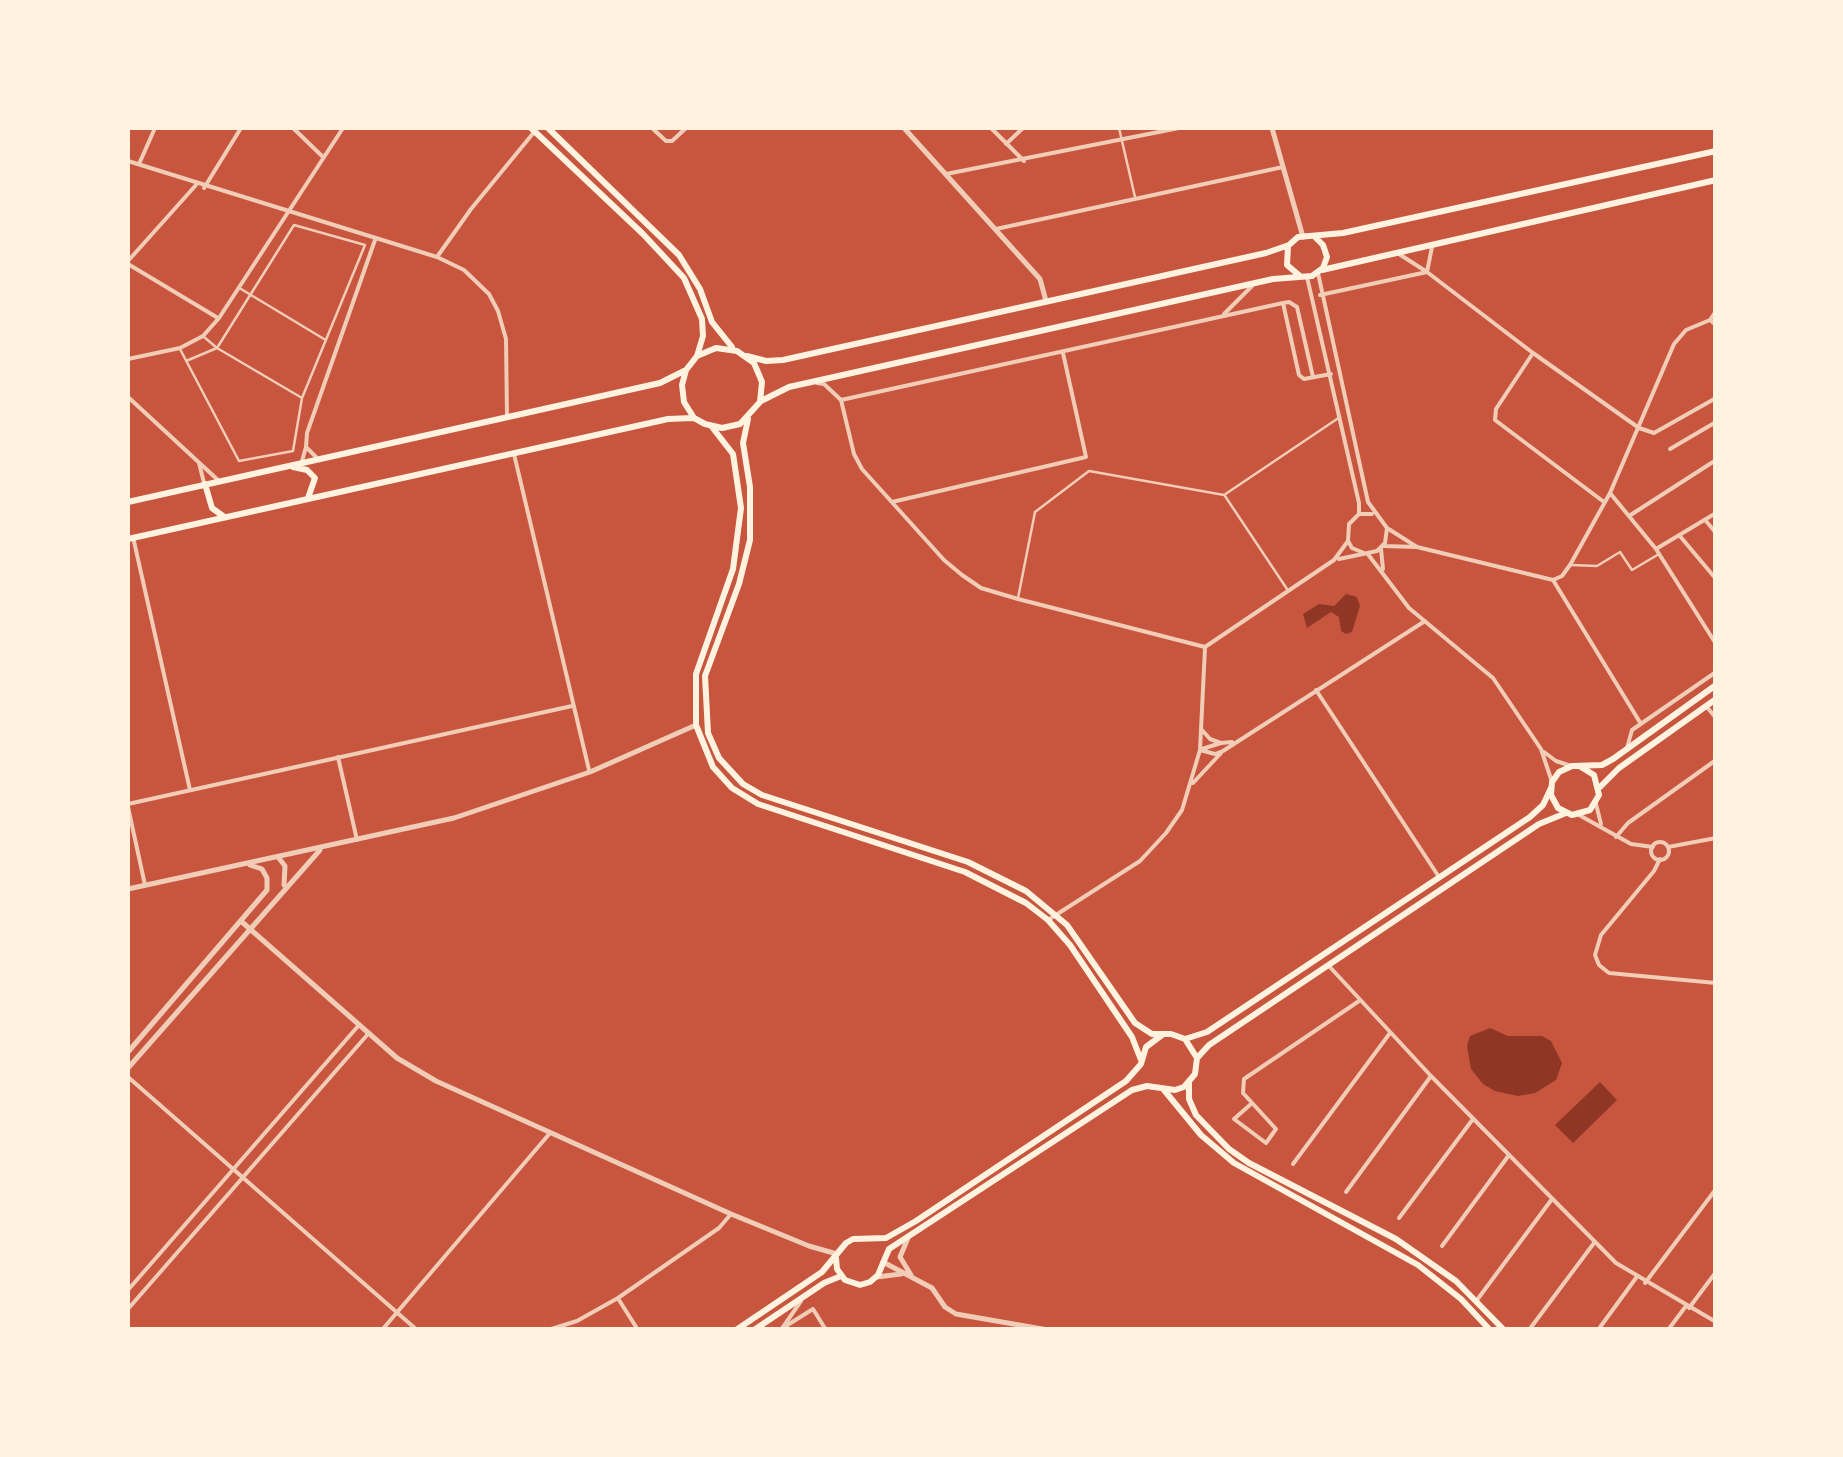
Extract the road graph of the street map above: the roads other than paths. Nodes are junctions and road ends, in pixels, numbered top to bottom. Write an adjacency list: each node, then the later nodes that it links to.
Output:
1 (155, 128): 21 (street)
2 (242, 128): 26 (street)
3 (294, 128): 18 (street)
4 (343, 128): 18 (street)
5 (548, 128): 56 (main road)
6 (652, 128): 7 (street)
7 (686, 128)
8 (904, 128): 23 (street)
9 (991, 128): 16 (street)
10 (1023, 128): 16 (street)
11 (1119, 128): 15 (street)
12 (1178, 128): 15 (street)
13 (1272, 128): 22 (street)
14 (533, 129): 36 (street); 59 (main road)
15 (1122, 141): 19 (street); 27 (street)
16 (1006, 144): 19 (street)
17 (1716, 152): 31 (main road)
18 (324, 158): 28 (street)
19 (1024, 161): 23 (street)
20 (128, 162): 21 (street)
21 (138, 165): 25 (street)
22 (1283, 167): 27 (street); 30 (street)
23 (946, 174): 29 (street)
24 (1716, 180): 33 (main road)
25 (196, 185): 26 (street); 37 (street)
26 (204, 188): 28 (street)
27 (1135, 199): 29 (street)
28 (288, 212): 32 (street); 42 (street)
29 (996, 229): 45 (street)
30 (1303, 236): 31 (main road); 34 (main road)
31 (1315, 238): 38 (main road)
32 (375, 240): 36 (street); 79 (street)
33 (1434, 243): 35 (main road); 39 (street)
34 (1289, 245): 40 (main road); 45 (main road)
35 (1394, 252): 38 (main road); 39 (street)
36 (437, 257): 73 (street)
37 (128, 262): 49 (street)
38 (1319, 272): 40 (main road); 44 (street)
39 (1428, 272): 44 (street); 58 (street)
40 (1305, 277): 41 (main road); 64 (street)
41 (1254, 283): 48 (street); 66 (main road)
42 (240, 288): 43 (street); 49 (street)
43 (250, 294): 53 (street); 53 (street); 55 (street)
44 (1320, 294): 99 (street)
45 (1046, 302): 60 (main road)
46 (1282, 303): 48 (street); 65 (street); 65 (street)
47 (1716, 310): 50 (street)
48 (1220, 317): 57 (street)
49 (220, 318): 52 (street)
50 (1710, 320): 51 (street); 78 (street)
51 (1716, 325)
52 (203, 336): 54 (street); 55 (street)
53 (326, 340): 68 (street)
54 (180, 348): 61 (street); 62 (street)
55 (216, 348): 62 (street); 68 (street)
56 (737, 350): 59 (main road); 60 (main road)
57 (1063, 352): 70 (street); 82 (street)
58 (1533, 353): 78 (street); 96 (street)
59 (697, 356): 63 (main road)
60 (747, 356): 71 (main road)
61 (128, 359)
62 (186, 360): 68 (street)
63 (686, 370): 73 (main road); 74 (main road)
64 (1331, 374): 65 (street); 72 (street)
65 (1313, 378)
66 (813, 382): 70 (street); 71 (main road)
67 (128, 397): 86 (street)
68 (302, 398)
69 (1716, 398): 78 (street)
70 (841, 400): 95 (street)
71 (760, 402): 75 (main road)
72 (1340, 417): 91 (street); 98 (street)
73 (507, 418): 83 (main road)
74 (694, 418): 77 (main road); 81 (main road)
75 (748, 418): 77 (main road); 165 (main road)
76 (1716, 422): 80 (street)
77 (712, 427): 130 (main road)
78 (1639, 428): 90 (street)
79 (306, 446): 83 (street); 85 (street)
80 (1670, 449)
81 (514, 454): 93 (main road); 126 (street)
82 (1086, 457): 87 (street); 95 (street)
83 (320, 459): 85 (main road)
84 (1716, 460): 100 (street)
85 (294, 465): 88 (main road); 93 (main road)
86 (199, 466): 88 (street); 89 (street)
87 (1089, 470): 91 (street); 118 (street)
88 (218, 482): 89 (main road); 92 (main road)
89 (201, 485): 92 (main road); 94 (main road)
90 (1610, 493): 96 (street); 100 (street)
91 (1224, 495): 117 (street)
92 (209, 496): 101 (main road)
93 (307, 499): 101 (main road)
94 (128, 502)
95 (892, 502): 118 (street)
96 (1604, 502): 113 (street)
97 (1716, 513): 102 (street)
98 (1359, 514): 99 (street); 107 (street)
99 (1374, 514): 103 (street)
100 (1629, 516): 110 (street)
101 (226, 517): 106 (main road)
102 (1704, 519): 104 (street); 105 (street)
103 (1387, 528): 108 (street); 109 (street)
104 (1716, 532)
105 (1679, 535): 110 (street); 115 (street)
106 (130, 538): 145 (street)
107 (1348, 542): 111 (street); 112 (street)
108 (1382, 547): 109 (street); 111 (street); 114 (street)
109 (1417, 547): 116 (street)
110 (1657, 552): 113 (street); 120 (street)
111 (1366, 553): 112 (street); 114 (street)
112 (1334, 560): 117 (street)
113 (1570, 565): 116 (street)
114 (1385, 578): 119 (street)
115 (1716, 579)
116 (1553, 580): 129 (street)
117 (1289, 592): 121 (street)
118 (1018, 599): 121 (street)
119 (1425, 620): 124 (street); 134 (street)
120 (1716, 644)
121 (1206, 646): 131 (street)
122 (1716, 672): 129 (street)
123 (1716, 685): 135 (main road)
124 (1316, 690): 132 (street); 160 (street)
125 (1716, 699): 127 (main road)
126 (572, 706): 138 (street); 141 (street)
127 (1706, 706): 128 (street); 144 (main road)
128 (1716, 718)
129 (1641, 724): 135 (street)
130 (696, 726): 141 (street); 166 (main road)
131 (1202, 730): 133 (street); 136 (street)
132 (1236, 742): 133 (street); 137 (street)
133 (1221, 744): 136 (street)
134 (1541, 749): 140 (street); 142 (street)
135 (1626, 749): 140 (main road)
136 (1200, 750): 137 (street); 143 (street)
137 (1223, 751): 143 (street)
138 (338, 758): 145 (street); 153 (street)
139 (1716, 760): 151 (street)
140 (1577, 766): 142 (main road); 144 (main road)
141 (590, 772): 153 (street)
142 (1551, 785): 148 (main road); 160 (main road)
143 (1190, 786): 165 (street)
144 (1600, 788): 146 (main road)
145 (190, 790): 147 (street)
146 (1596, 803): 149 (main road); 150 (street)
147 (128, 805): 162 (street)
148 (1566, 813): 149 (main road); 169 (main road)
149 (1579, 814): 150 (street)
150 (1603, 828): 151 (street)
151 (1616, 837): 154 (street)
152 (1716, 838): 156 (street)
153 (357, 840): 155 (street)
154 (1652, 847): 156 (street); 158 (street)
155 (322, 848): 157 (street); 164 (street)
156 (1668, 848): 158 (street)
157 (276, 858): 159 (street); 161 (street); 164 (street)
158 (1660, 859): 171 (street)
159 (247, 864): 161 (street); 162 (street)
160 (1439, 877): 177 (main road)
161 (267, 878): 167 (street)
162 (146, 885): 163 (street)
163 (128, 890)
164 (280, 895): 168 (street)
165 (1058, 916): 166 (street); 176 (main road)
166 (1048, 920): 180 (main road)
167 (242, 922): 168 (street); 178 (street)
168 (250, 928): 173 (street); 181 (street)
169 (1328, 966): 172 (street); 179 (main road)
170 (1716, 971): 171 (street)
171 (1715, 983)
172 (1359, 1000): 175 (street); 186 (street)
173 (359, 1024): 174 (street); 191 (street)
174 (368, 1033): 188 (street); 192 (street)
175 (1390, 1033): 182 (street); 190 (street)
176 (1163, 1035): 177 (main road); 180 (main road)
177 (1186, 1039): 179 (main road)
178 (128, 1052)
179 (1197, 1058): 184 (main road)
180 (1141, 1062): 185 (main road); 199 (main road)
181 (128, 1068)
182 (1430, 1076): 187 (street); 194 (street)
183 (128, 1077): 191 (street)
184 (1189, 1083): 185 (main road); 213 (main road)
185 (1159, 1088): 198 (main road); 227 (main road)
186 (1252, 1104): 186 (street)
187 (1472, 1119): 189 (street); 197 (street)
188 (550, 1134): 196 (street); 216 (street)
189 (1508, 1155): 195 (street); 201 (street)
190 (1293, 1164)
191 (233, 1170): 192 (street); 210 (street)
192 (242, 1178): 215 (street); 216 (street)
193 (1716, 1189): 209 (street)
194 (1346, 1192)
195 (1552, 1200): 200 (street); 213 (street)
196 (731, 1214): 202 (street); 212 (street)
197 (1399, 1218)
198 (908, 1238): 203 (main road); 206 (street)
199 (869, 1241): 202 (main road); 203 (main road)
200 (1594, 1243): 207 (street); 229 (street)
201 (1442, 1246)
202 (837, 1256): 205 (main road); 223 (main road)
203 (883, 1262): 206 (street); 208 (main road)
204 (1716, 1272): 214 (street)
205 (841, 1276): 208 (main road); 211 (main road)
206 (913, 1278): 208 (street); 226 (street)
207 (1636, 1278): 209 (street); 230 (street)
208 (874, 1279)
209 (1645, 1283): 214 (street)
210 (128, 1290)
211 (804, 1297): 218 (street); 224 (main road)
212 (618, 1298): 221 (street); 222 (street)
213 (1478, 1300): 228 (main road)
214 (1687, 1307): 217 (street); 231 (street)
215 (128, 1309)
216 (397, 1312): 219 (street); 220 (street)
217 (1716, 1322)
218 (784, 1328): 225 (street)
219 (382, 1330)
220 (416, 1330)
221 (548, 1330)
222 (638, 1330)
223 (736, 1330)
224 (754, 1330)
225 (826, 1330)
226 (1048, 1330)
227 (1490, 1330)
228 (1504, 1330)
229 (1529, 1330)
230 (1598, 1330)
231 (1668, 1330)

